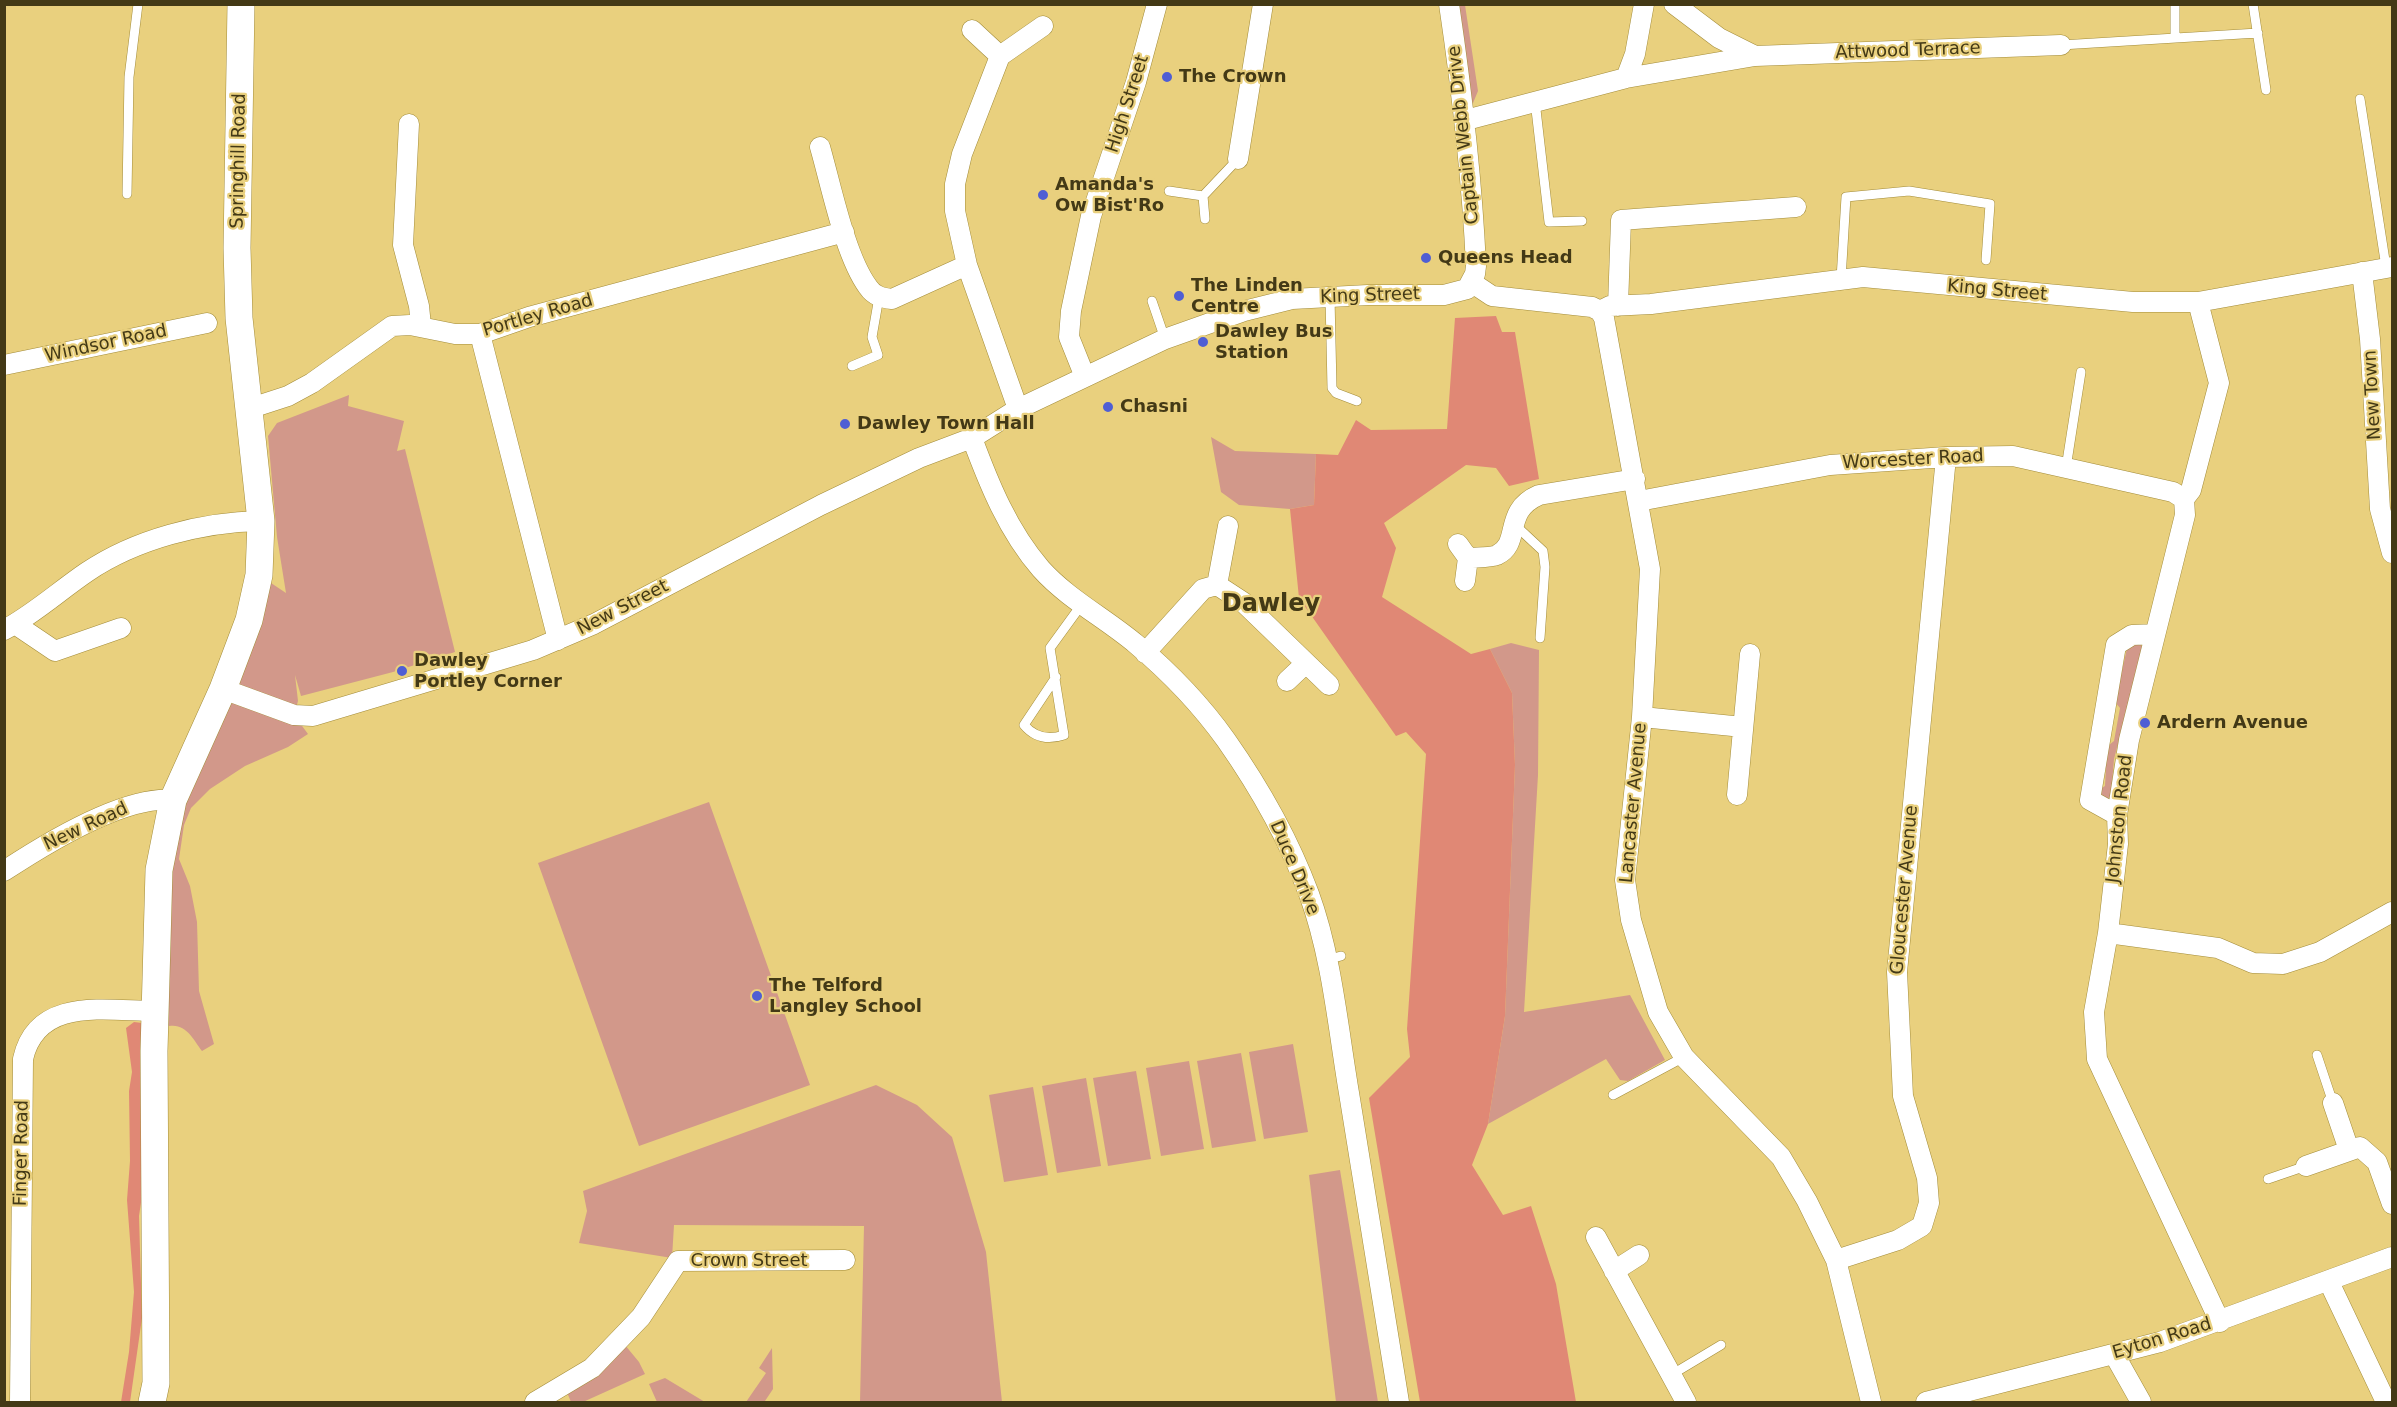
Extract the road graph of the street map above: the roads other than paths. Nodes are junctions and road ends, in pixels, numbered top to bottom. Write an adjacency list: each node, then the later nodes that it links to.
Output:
1 (138, 4): 26 (lane)
2 (241, 4): 52 (main road, Springhill Road)
3 (1157, 4): 50 (street, High Street)
4 (1263, 4): 24 (street)
5 (1449, 4): 21 (street, Captain Webb Drive)
6 (1644, 4): 17 (street)
7 (1674, 4): 16 (street, Attwood Terrace)
8 (2175, 4): 13 (lane)
9 (2253, 4): 12 (lane)
10 (1043, 26): 15 (street)
11 (972, 30): 15 (street)
12 (2258, 33): 13 (lane); 18 (lane)
13 (2175, 38): 14 (lane)
14 (2061, 45): 16 (street, Attwood Terrace)
15 (1000, 56): 33 (street)
16 (1755, 56): 17 (street, Attwood Terrace)
17 (1626, 78): 20 (street, Attwood Terrace)
18 (2266, 90)
19 (2360, 99): 34 (lane)
20 (1535, 101): 21 (street, Attwood Terrace); 30 (lane)
21 (1466, 120): 36 (street, Captain Webb Drive)
22 (409, 124): 44 (street)
23 (820, 147): 31 (street)
24 (1238, 159): 27 (lane)
25 (1169, 191): 27 (lane)
26 (127, 194)
27 (1203, 196): 29 (lane)
28 (1796, 207): 42 (street, Lancaster Avenue)
29 (1205, 219)
30 (1582, 221)
31 (844, 232): 38 (street); 45 (street, Portley Road)
32 (1986, 260): 37 (lane)
33 (967, 266): 38 (street); 53 (street)
34 (2390, 267): 35 (street, King Street)
35 (2362, 272): 41 (street, King Street); 63 (street, New Town)
36 (1473, 274): 39 (street, King Street); 42 (street)
37 (1841, 279): 41 (street, King Street); 42 (street, King Street)
38 (879, 297): 48 (lane)
39 (1330, 297): 46 (street, King Street); 51 (lane)
40 (1152, 301): 46 (lane)
41 (2198, 302): 58 (street, Johnston Road)
42 (1609, 308): 57 (street, Lancaster Avenue)
43 (207, 323): 47 (street, Windsor Road)
44 (421, 326): 45 (street, Portley Road); 52 (street, Portley Road)
45 (480, 334): 71 (street)
46 (1165, 339): 50 (street, King Street)
47 (4, 365)
48 (852, 366)
49 (2080, 372): 56 (lane)
50 (1085, 377): 53 (street, King Street)
51 (1357, 401)
52 (249, 409): 60 (main road, Springhill Road)
53 (1018, 409): 54 (street, New Street)
54 (972, 438): 66 (street, Duce Drive); 71 (street, New Street)
55 (1946, 457): 56 (street, Worcester Road); 59 (street, Worcester Road); 100 (street, Gloucester Avenue)
56 (2066, 468): 58 (street, Worcester Road)
57 (1635, 479): 59 (street, Lancaster Avenue); 61 (street)
58 (2184, 499): 69 (street, Johnston Road)
59 (1639, 501): 79 (street, Lancaster Avenue)
60 (261, 521): 67 (street); 78 (main road, Springhill Road)
61 (1514, 524): 64 (street); 70 (lane)
62 (1228, 526): 65 (street)
63 (2392, 553)
64 (1465, 581)
65 (1217, 585): 72 (street); 74 (street)
66 (1082, 604): 72 (street, Duce Drive); 75 (lane)
67 (10, 627): 68 (street)
68 (121, 628)
69 (2155, 634): 83 (street, Johnston Road); 83 (street)
70 (1540, 638)
71 (558, 640): 78 (street, New Street)
72 (1145, 653): 110 (street, Duce Drive)
73 (1750, 654): 80 (street)
74 (1306, 663): 76 (street); 77 (street)
75 (1056, 677): 75 (lane)
76 (1287, 681)
77 (1329, 685)
78 (223, 689): 82 (main road, Springhill Road)
79 (1642, 717): 80 (street); 89 (street, Lancaster Avenue)
80 (1743, 727): 81 (street)
81 (1737, 795)
82 (172, 800): 84 (street, New Road); 87 (main road, Springhill Road)
83 (2117, 815): 86 (street, Johnston Road)
84 (4, 871)
85 (2392, 912): 86 (street)
86 (2108, 933): 103 (street, Johnston Road)
87 (155, 1011): 107 (street, Finger Road); 108 (main road)
88 (2317, 1055): 91 (lane)
89 (1684, 1057): 90 (lane); 100 (street, Lancaster Avenue)
90 (1613, 1095)
91 (2333, 1103): 92 (street)
92 (2349, 1150): 93 (street); 95 (street)
93 (2306, 1167): 94 (lane)
94 (2268, 1179)
95 (2392, 1204)
96 (1596, 1237): 101 (street)
97 (1639, 1255): 101 (street)
98 (2392, 1257): 102 (street, Eyton Road)
99 (845, 1260): 109 (street, Crown Street)
100 (1836, 1260): 112 (street, Lancaster Avenue)
101 (1614, 1271): 106 (street)
102 (2329, 1282): 103 (street, Eyton Road); 115 (street)
103 (2220, 1322): 105 (street, Eyton Road)
104 (1721, 1345): 106 (lane)
105 (2114, 1354): 113 (street, Eyton Road); 114 (street)
106 (1671, 1375): 111 (street)
107 (20, 1402)
108 (152, 1402)
109 (535, 1402)
110 (1399, 1402)
111 (1686, 1402)
112 (1870, 1402)
113 (1926, 1402)
114 (2141, 1402)
115 (2386, 1402)

